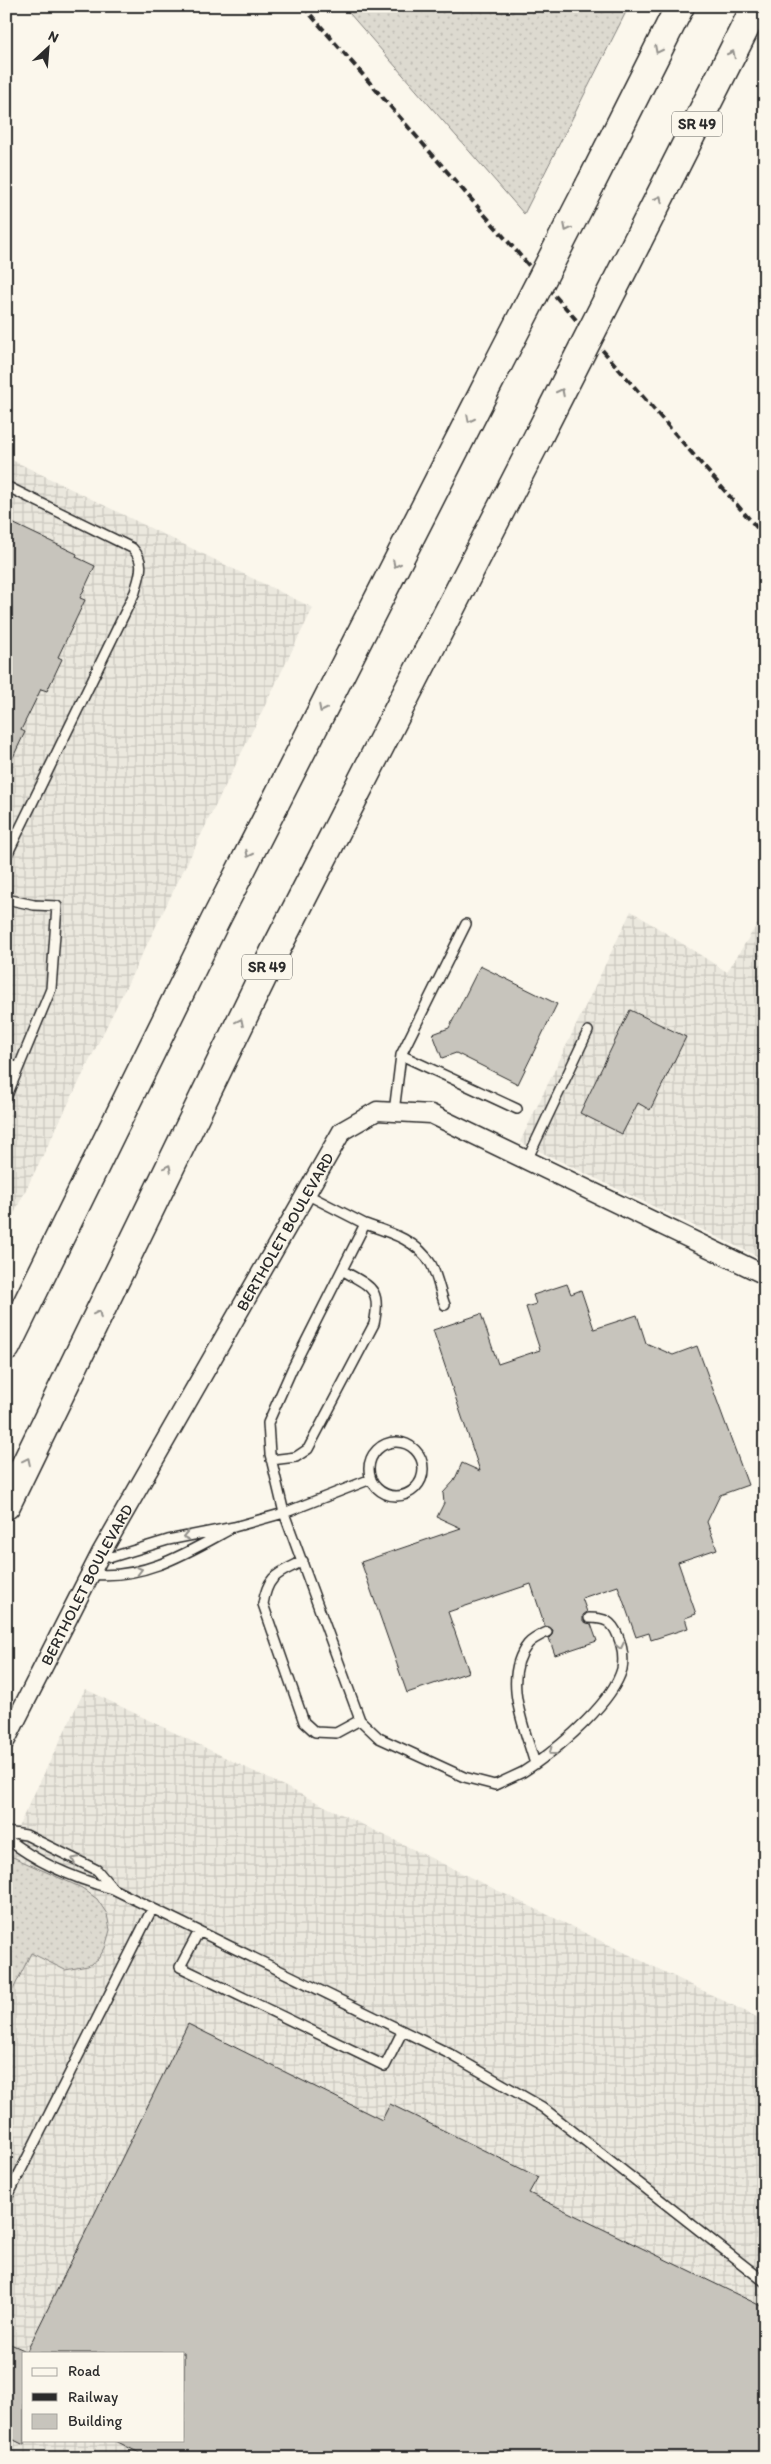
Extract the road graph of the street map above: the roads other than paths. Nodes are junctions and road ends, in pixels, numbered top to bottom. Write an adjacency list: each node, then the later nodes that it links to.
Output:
1 (680, 6): 20 (highway, one-way to 20, bridge)
2 (756, 6): 23 (highway, SR 49, one-way to 2, bridge)
3 (6, 486): 4 (lane)
4 (6, 857)
5 (6, 899): 10 (lane)
6 (466, 924): 8 (lane)
7 (588, 1031): 14 (lane)
8 (401, 1055): 12 (lane); 13 (lane)
9 (6, 1063): 10 (lane)
10 (18, 1068): 11 (lane)
11 (6, 1098)
12 (517, 1109)
13 (394, 1112): 14 (street, BERTHOLET BOULEVARD); 15 (street, BERTHOLET BOULEVARD)
14 (527, 1160): 18 (street, BERTHOLET BOULEVARD)
15 (306, 1194): 16 (lane); 26 (street, BERTHOLET BOULEVARD)
16 (365, 1224): 17 (lane); 19 (lane)
17 (342, 1270): 21 (lane); 21 (lane)
18 (765, 1275)
19 (445, 1305)
20 (6, 1348)
21 (271, 1460): 24 (lane)
22 (371, 1479): 22 (lane); 24 (lane)
23 (6, 1505)
24 (284, 1513): 25 (lane); 27 (lane)
25 (234, 1527): 26 (lane, one-way to 26); 28 (lane, one-way to 25)
26 (102, 1554): 28 (street, BERTHOLET BOULEVARD)
27 (303, 1561): 31 (lane); 31 (lane)
28 (91, 1574): 32 (street, BERTHOLET BOULEVARD)
29 (589, 1618): 33 (lane, one-way to 33)
30 (547, 1632): 33 (lane)
31 (360, 1720): 33 (lane)
32 (6, 1740)
33 (535, 1764)
34 (6, 1832): 36 (lane, one-way to 34)
35 (6, 1838): 36 (lane)
36 (113, 1889): 37 (lane)
37 (152, 1909): 38 (lane); 40 (lane)
38 (198, 1932): 39 (lane); 39 (lane)
39 (402, 2032): 41 (lane)
40 (6, 2200)
41 (765, 2282)

